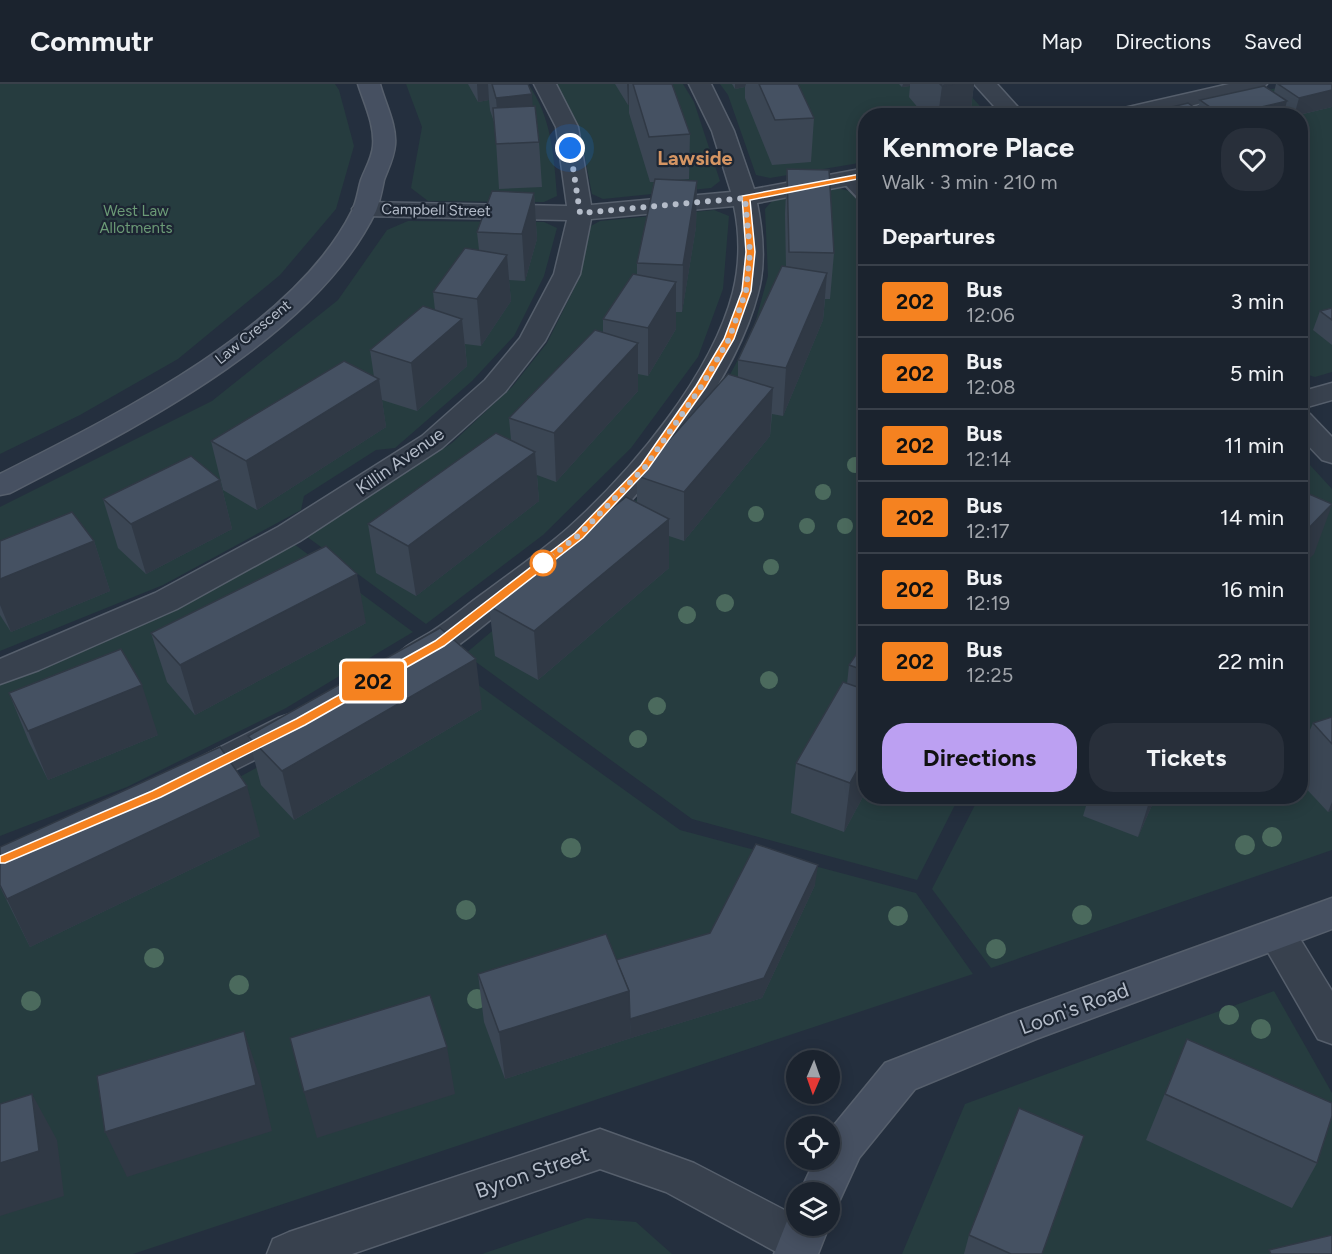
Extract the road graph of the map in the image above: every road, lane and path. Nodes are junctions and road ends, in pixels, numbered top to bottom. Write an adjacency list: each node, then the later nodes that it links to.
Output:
1 (369, 84): 10 (street, Law Crescent)
2 (545, 84): 11 (street, Killin Avenue)
3 (700, 84): 9 (street)
4 (985, 84): 6 (street)
5 (1256, 84): 7 (street)
6 (1008, 108)
7 (1153, 108)
8 (857, 177): 9 (street, Campbell Street)
9 (745, 198): 11 (street, Campbell Street); 15 (street)
10 (364, 209): 11 (street, Campbell Street); 14 (street, Law Crescent)
11 (580, 213): 16 (street, Killin Avenue)
12 (1332, 391): 13 (street)
13 (1313, 430)
14 (0, 486)
15 (390, 671)
16 (0, 672)
17 (310, 716): 18 (street)
18 (167, 789)
19 (1332, 913): 20 (street, Loon's Road)
20 (1277, 935): 21 (street); 22 (street, Loon's Road)
21 (1332, 1027)
22 (827, 1182)
23 (801, 1240): 24 (street, Byron Street)
24 (290, 1254)

